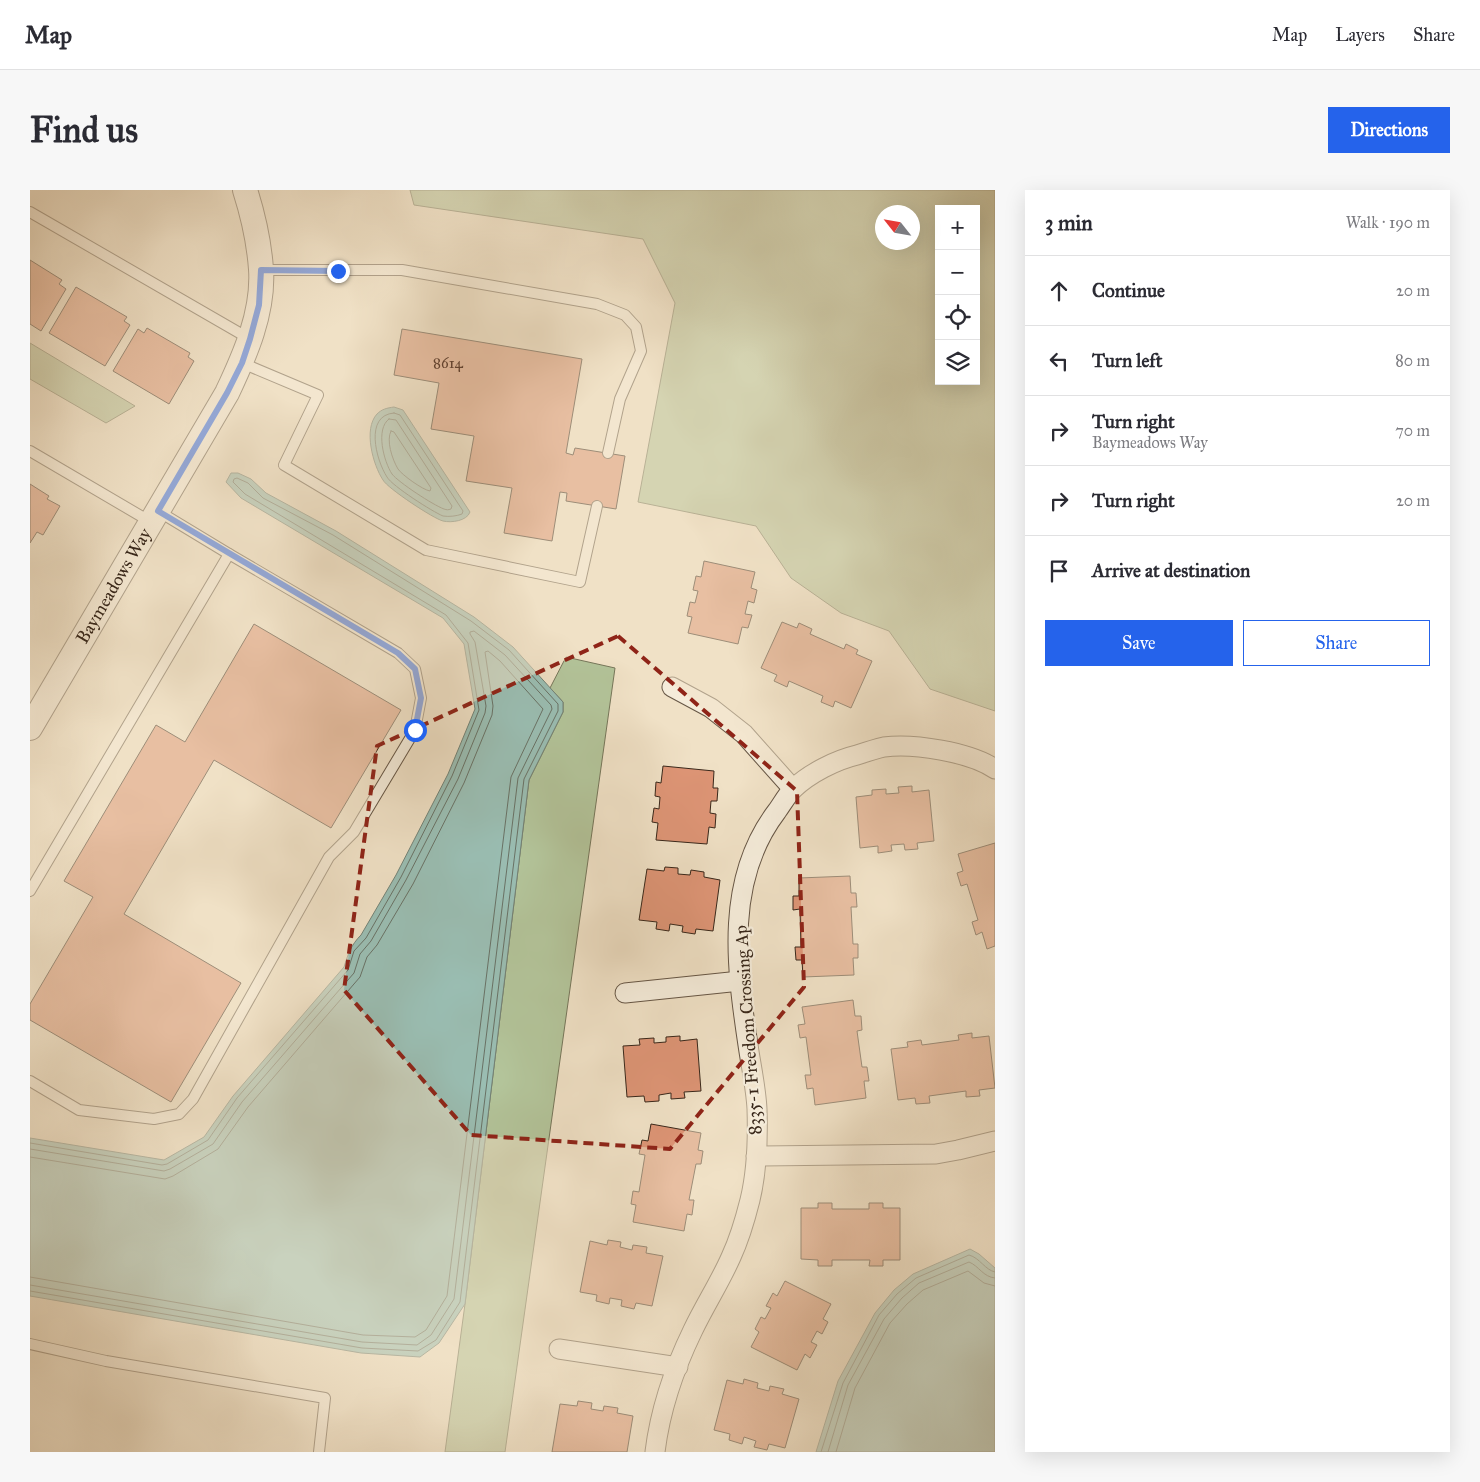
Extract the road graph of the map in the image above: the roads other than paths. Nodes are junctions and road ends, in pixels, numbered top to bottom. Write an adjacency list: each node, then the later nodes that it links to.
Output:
1 (245, 190): 3 (street, Baymeadows Way)
2 (30, 212): 4 (lane)
3 (261, 270): 4 (street, Baymeadows Way); 7 (lane)
4 (250, 339): 5 (street, Baymeadows Way)
5 (242, 363): 8 (lane); 9 (street, Baymeadows Way)
6 (30, 451): 9 (lane)
7 (608, 453)
8 (598, 506)
9 (154, 517): 10 (lane); 12 (street, Baymeadows Way)
10 (228, 554): 15 (lane); 18 (lane)
11 (672, 687): 14 (street)
12 (30, 728)
13 (995, 769): 14 (street, 8335-1 Freedom Crossing Ap)
14 (793, 789): 16 (street, 8335-1 Freedom Crossing Ap)
15 (30, 891)
16 (740, 981): 17 (street); 20 (street, 8335-1 Freedom Crossing Ap)
17 (625, 993)
18 (30, 1081)
19 (995, 1141): 20 (street)
20 (756, 1156): 23 (street, 8335-1 Freedom Crossing Ap)
21 (30, 1344): 24 (lane)
22 (559, 1349): 23 (street)
23 (678, 1367): 25 (street, 8335-1 Freedom Crossing Ap)
24 (319, 1452)
25 (655, 1452)

